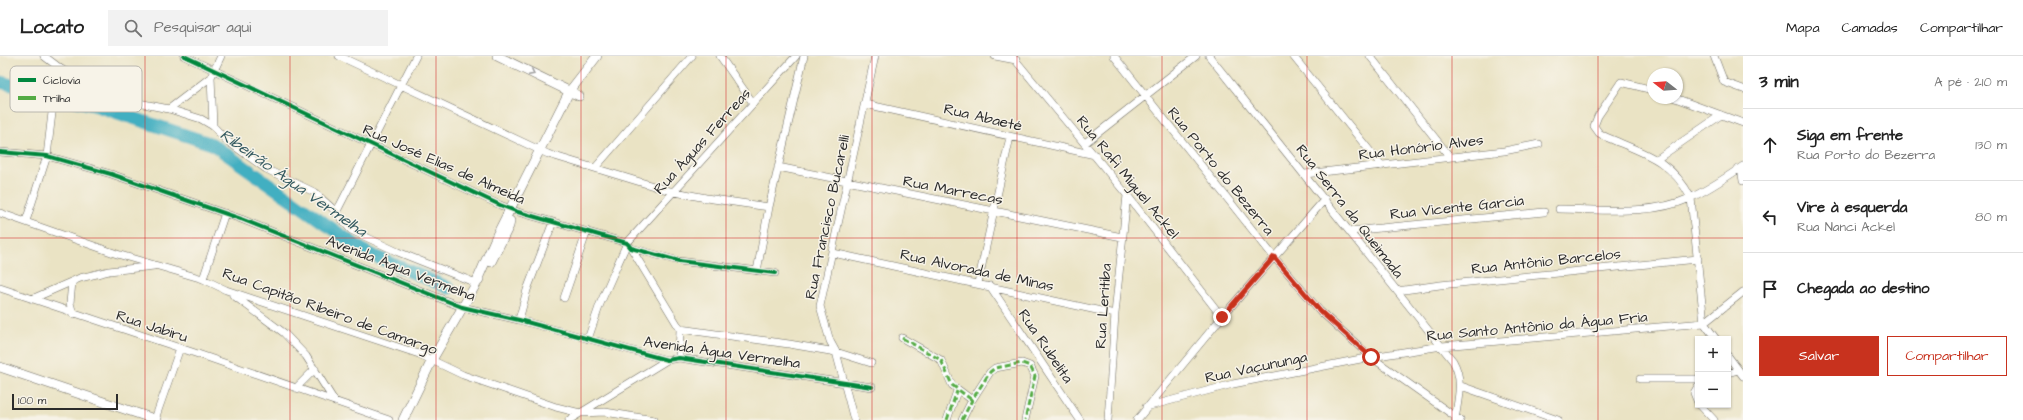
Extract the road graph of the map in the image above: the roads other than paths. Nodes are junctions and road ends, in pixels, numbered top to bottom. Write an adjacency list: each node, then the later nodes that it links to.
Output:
1 (44, 56): 21 (street)
2 (184, 56): 22 (street, Rua José Elias de Almeida)
3 (222, 56): 22 (street)
4 (339, 56): 23 (street)
5 (416, 56): 23 (street)
6 (497, 56): 26 (street, one-way to 26)
7 (597, 56): 26 (street)
8 (692, 56): 51 (street)
9 (720, 56): 30 (street)
10 (796, 56): 30 (street, Rua Águas Ferreas)
11 (804, 56): 49 (street)
12 (875, 56): 32 (street, Rua Francisco Bucarelli)
13 (995, 56): 20 (street)
14 (1114, 56): 28 (street, Rua Porto do Bezerra)
15 (1196, 56): 28 (street)
16 (1209, 56): 52 (street, Rua Serra da Queimada)
17 (1293, 56): 48 (street)
18 (1370, 56): 46 (street)
19 (1714, 56): 25 (street)
20 (1014, 58): 39 (street, Rua Rafi Miguel Ackel)
21 (57, 66)
22 (213, 74): 33 (street); 37 (street); 41 (street, Rua José Elias de Almeida)
23 (401, 86): 41 (street); 42 (street)
24 (1647, 88): 47 (street)
25 (1743, 89)
26 (569, 92): 27 (street); 42 (street)
27 (579, 96)
28 (1145, 96): 39 (street); 74 (street, Rua Porto do Bezerra)
29 (1683, 101): 35 (street)
30 (753, 103): 55 (street, Rua Águas Ferreas)
31 (142, 104): 33 (street)
32 (865, 104): 38 (street, Rua Abaeté); 54 (street, Rua Francisco Bucarelli)
33 (168, 109): 37 (street)
34 (53, 112): 45 (street)
35 (1721, 115): 36 (street); 47 (street)
36 (1743, 123)
37 (213, 126): 66 (street, Avenida Água Vermelha)
38 (1010, 137): 44 (street, Rua Abaeté); 62 (street)
39 (1085, 143): 44 (street, Rua Rafi Miguel Ackel)
40 (1539, 144): 46 (street, Rua Honório Alves)
41 (371, 145): 60 (street, Rua José Elias de Almeida); 66 (street)
42 (539, 150): 51 (street); 60 (street)
43 (0, 152): 45 (street, Avenida Água Vermelha)
44 (1095, 155): 56 (street, Rua Rafi Miguel Ackel)
45 (48, 156): 65 (street, Avenida Água Vermelha); 67 (street)
46 (1450, 157): 48 (street, Rua Honório Alves)
47 (1657, 159): 57 (street)
48 (1382, 166): 52 (street, Rua Honório Alves)
49 (778, 167): 54 (street, Rua Marrecas); 59 (street)
50 (1742, 167): 53 (street); 57 (street)
51 (595, 168): 55 (street)
52 (1305, 174): 58 (street, Rua Serra da Queimada)
53 (1743, 181)
54 (848, 182): 62 (street, Rua Marrecas); 73 (street, Rua Francisco Bucarelli)
55 (675, 192): 59 (street); 72 (street, Rua Águas Ferreas)
56 (1127, 194): 71 (street, Rua Leritiba); 93 (street, Rua Rafi Miguel Ackel)
57 (1691, 198): 61 (street); 75 (street)
58 (1325, 199): 70 (street, Rua Serra da Queimada); 74 (street)
59 (769, 207): 77 (street)
60 (511, 209): 68 (street, Rua José Elias de Almeida); 81 (street)
61 (1559, 209)
62 (994, 211): 71 (street, Rua Marrecas); 82 (street)
63 (1544, 212): 70 (street, Rua Vicente Garcia)
64 (0, 213): 67 (street, Rua Capitão Ribeiro de Camargo)
65 (225, 213): 79 (street); 90 (street, Avenida Água Vermelha)
66 (336, 213): 81 (street, Avenida Água Vermelha)
67 (26, 221): 76 (street, Rua Capitão Ribeiro de Camargo)
68 (553, 222): 69 (street, Rua José Elias de Almeida); 94 (street)
69 (587, 231): 72 (street, Rua José Elias de Almeida); 88 (street)
70 (1350, 231): 86 (street, Rua Serra da Queimada)
71 (1122, 237): 92 (street, Rua Leritiba)
72 (629, 246): 77 (street, Rua José Elias de Almeida); 96 (street); 99 (street, Rua Águas Ferreas)
73 (833, 253): 82 (street, Rua Alvorada de Minas); 102 (street, Rua Francisco Bucarelli)
74 (1274, 257): 93 (street); 103 (street, Rua Porto do Bezerra)
75 (1698, 259): 86 (street, Rua Antônio Barcelos); 95 (street)
76 (155, 266): 79 (street, Rua Capitão Ribeiro de Camargo); 80 (street)
77 (757, 271): 78 (street, Rua José Elias de Almeida)
78 (775, 273)
79 (203, 279): 85 (street, Rua Capitão Ribeiro de Camargo)
80 (72, 282): 89 (street); 91 (street)
81 (476, 283): 90 (street)
82 (978, 283): 83 (street, Rua Alvorada de Minas)
83 (990, 286): 92 (street, Rua Alvorada de Minas); 134 (street, Rua Rubelita)
84 (0, 288): 89 (street, Rua Jabiru)
85 (226, 290): 105 (street, Rua Capitão Ribeiro de Camargo); 110 (street)
86 (1397, 291): 100 (street, Rua Serra da Queimada)
87 (1743, 292): 95 (street)
88 (564, 298)
89 (32, 299): 91 (street, Rua Jabiru)
90 (462, 307): 94 (street, Avenida Água Vermelha); 105 (street)
91 (73, 314): 101 (street, Rua Jabiru)
92 (1115, 314): 135 (street, Rua Leritiba)
93 (1222, 317): 121 (street)
94 (519, 320): 99 (street, Avenida Água Vermelha)
95 (1704, 323): 97 (street); 100 (street, Rua Santo Antônio da Água Fria)
96 (680, 329): 102 (street, Avenida Água Vermelha); 104 (street)
97 (1714, 336)
98 (902, 338): 118 (street)
99 (588, 339): 106 (street, Avenida Água Vermelha)
100 (1442, 346): 103 (street, Rua Santo Antônio da Água Fria); 115 (street, Rua Serra da Queimada)
101 (180, 348): 117 (street, Rua Jabiru); 125 (street)
102 (836, 352): 108 (street, Avenida Água Vermelha); 114 (street, Rua Francisco Bucarelli)
103 (1371, 357): 121 (street, Rua Vaçununga); 124 (street, Rua Porto do Bezerra)
104 (679, 358): 106 (street, Avenida Água Vermelha); 114 (street, Avenida Água Vermelha)
105 (432, 360): 123 (street, Rua Capitão Ribeiro de Camargo); 127 (street)
106 (667, 360): 123 (street)
107 (1731, 360): 111 (street)
108 (871, 363)
109 (0, 367): 125 (street)
110 (315, 369): 117 (street); 120 (street)
111 (1741, 373)
112 (1640, 378): 113 (street)
113 (1695, 379)
114 (844, 382): 116 (street, Avenida Água Vermelha); 130 (street, Rua Francisco Bucarelli)
115 (1461, 386): 124 (street); 138 (street)
116 (872, 387)
117 (296, 388): 120 (street, Rua Jabiru)
118 (957, 391): 119 (street); 131 (street)
119 (972, 400): 132 (street); 133 (street)
120 (335, 402): 126 (street, Rua Jabiru)
121 (1145, 408): 136 (street); 137 (street)
122 (1703, 408): 139 (street)
123 (580, 413): 128 (street); 129 (street, Rua Capitão Ribeiro de Camargo)
124 (1457, 419)
125 (156, 420)
126 (389, 420)
127 (403, 420)
128 (569, 420)
129 (654, 420)
130 (854, 420)
131 (947, 420)
132 (962, 420)
133 (1025, 420)
134 (1080, 420)
135 (1108, 420)
136 (1137, 420)
137 (1141, 420)
138 (1558, 420)
139 (1714, 420)

